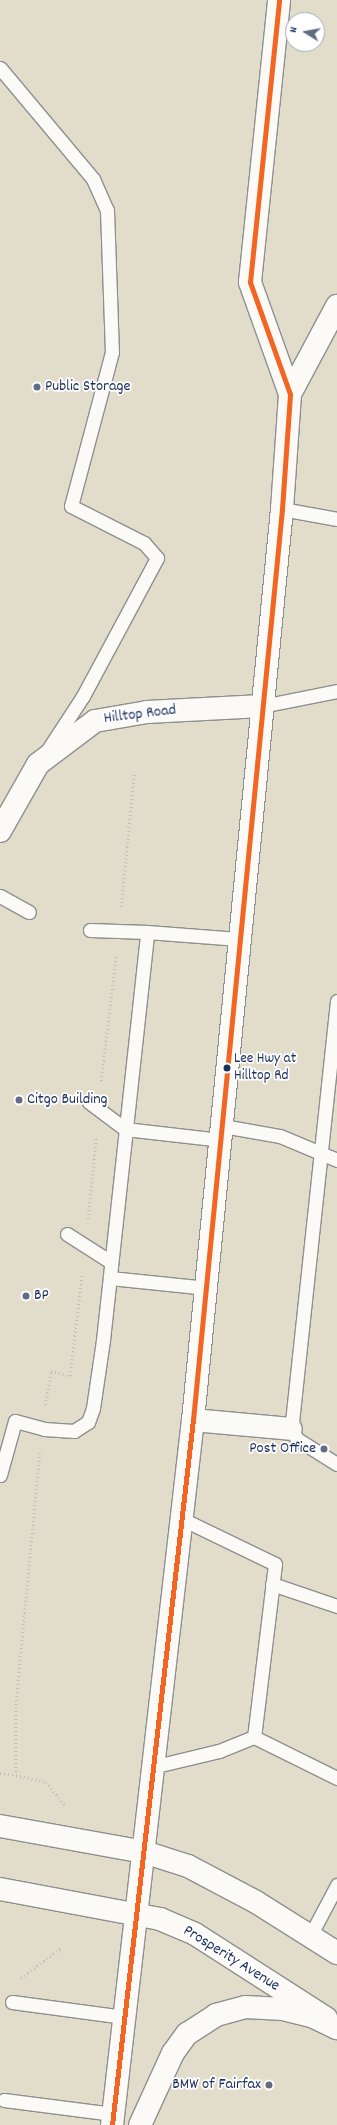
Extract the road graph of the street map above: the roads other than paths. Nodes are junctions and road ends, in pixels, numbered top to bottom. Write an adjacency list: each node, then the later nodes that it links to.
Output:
1 (279, 0): 4 (main road)
2 (0, 68): 9 (lane)
3 (337, 306): 4 (main road)
4 (290, 394): 5 (main road)
5 (282, 509): 6 (lane); 8 (main road)
6 (337, 519)
7 (337, 692): 8 (lane)
8 (262, 706): 9 (main road, Hilltop Road); 15 (main road)
9 (38, 764): 10 (main road, Hilltop Road)
10 (0, 831)
11 (0, 896): 12 (lane)
12 (29, 912)
13 (90, 930): 14 (lane)
14 (147, 932): 15 (lane); 18 (lane)
15 (239, 939): 19 (main road)
16 (337, 1001): 20 (lane)
17 (88, 1102): 18 (lane)
18 (125, 1129): 19 (lane); 23 (lane)
19 (223, 1133): 20 (lane); 25 (main road)
20 (321, 1154): 21 (lane); 27 (lane)
21 (337, 1160)
22 (67, 1234): 23 (lane)
23 (111, 1262): 24 (lane)
24 (110, 1278): 25 (lane); 29 (lane)
25 (207, 1288): 26 (main road)
26 (193, 1420): 27 (main road); 30 (main road)
27 (291, 1429): 28 (lane)
28 (337, 1464)
29 (0, 1475)
30 (182, 1519): 31 (lane); 34 (main road)
31 (272, 1584): 32 (lane); 33 (lane)
32 (337, 1606)
33 (254, 1737): 34 (lane); 35 (lane)
34 (156, 1766): 37 (main road)
35 (337, 1778)
36 (0, 1826): 37 (main road)
37 (144, 1852): 40 (main road); 41 (main road)
38 (337, 1885): 41 (lane)
39 (0, 1889): 40 (main road, Prosperity Avenue)
40 (135, 1913): 44 (main road); 45 (main road, Prosperity Avenue)
41 (310, 1936): 42 (main road)
42 (337, 1953)
43 (12, 2002): 44 (lane)
44 (124, 2017): 47 (main road)
45 (337, 2027): 48 (main road)
46 (4, 2100): 47 (lane)
47 (113, 2119)
48 (140, 2125)

